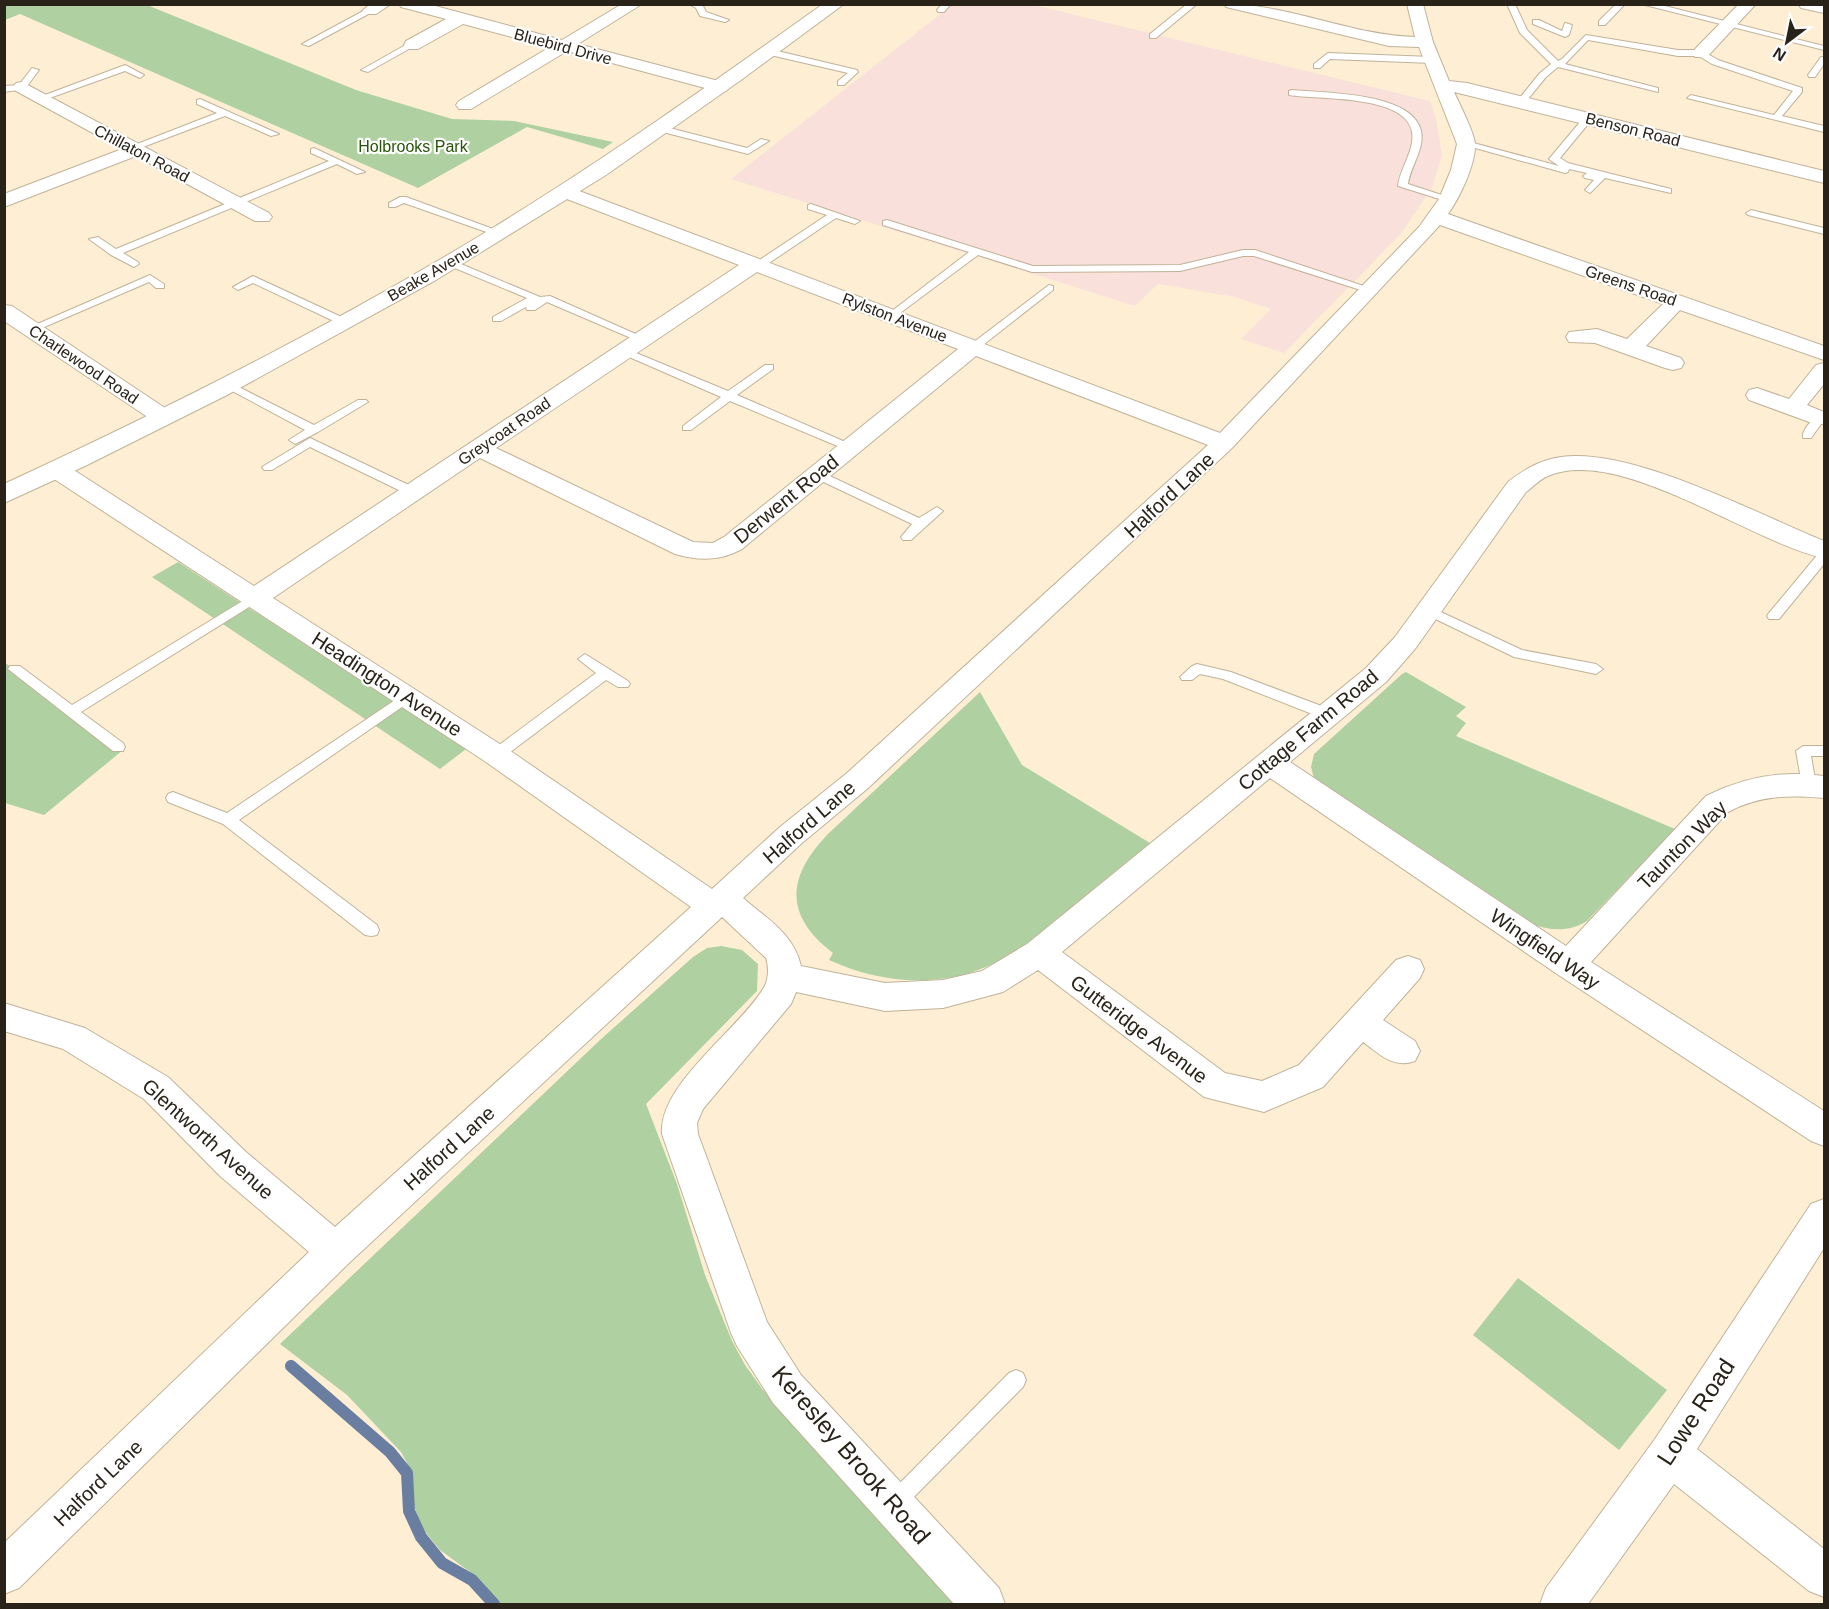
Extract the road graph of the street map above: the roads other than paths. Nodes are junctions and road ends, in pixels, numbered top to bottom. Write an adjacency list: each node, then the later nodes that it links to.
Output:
1 (407, 4): 16 (street, Bluebird Drive)
2 (471, 4): 16 (street)
3 (634, 4): 26 (street)
4 (693, 4): 17 (lane)
5 (836, 4): 28 (street, Beake Avenue)
6 (1193, 4): 23 (lane)
7 (1232, 4): 32 (street, Benson Road)
8 (1415, 4): 32 (street)
9 (1511, 4): 33 (lane)
10 (1622, 4): 19 (lane)
11 (1645, 4): 20 (lane)
12 (1748, 4): 20 (street)
13 (1807, 4): 15 (street)
14 (377, 8): 24 (lane)
15 (1824, 9)
16 (453, 17): 25 (street); 26 (street, Bluebird Drive)
17 (725, 20)
18 (1536, 22): 22 (lane)
19 (1602, 24)
20 (1730, 24): 27 (lane); 29 (street)
21 (1568, 25): 22 (lane)
22 (1564, 35): 33 (lane)
23 (1153, 36)
24 (306, 44)
25 (412, 45): 37 (lane)
26 (564, 47): 41 (street, Bluebird Drive); 49 (street)
27 (1824, 48)
28 (769, 52): 40 (lane); 41 (street, Beake Avenue)
29 (1701, 53): 33 (lane); 52 (lane)
30 (1824, 59): 39 (lane)
31 (106, 60): 35 (lane)
32 (1433, 63): 34 (lane); 48 (street, Benson Road); 57 (street)
33 (1556, 64): 43 (lane); 48 (lane)
34 (1317, 66)
35 (125, 68): 38 (lane); 45 (lane)
36 (35, 70): 42 (lane)
37 (365, 70)
38 (140, 75)
39 (1812, 75)
40 (841, 83)
41 (720, 87): 53 (street, Beake Avenue)
42 (13, 88): 45 (street, Chillaton Road)
43 (1655, 90)
44 (1292, 93): 74 (lane)
45 (41, 98): 58 (street, Chillaton Road)
46 (1691, 98): 52 (lane)
47 (200, 102): 50 (lane)
48 (1521, 102): 51 (street, Benson Road)
49 (465, 105)
50 (225, 113): 55 (lane); 58 (lane)
51 (1588, 118): 64 (street, Benson Road); 67 (lane)
52 (1776, 118): 54 (lane)
53 (658, 128): 60 (lane); 68 (street, Beake Avenue)
54 (1824, 129)
55 (274, 134)
56 (764, 141): 60 (lane)
57 (1466, 144): 65 (lane); 74 (street, Halford Lane)
58 (134, 149): 70 (street); 71 (street, Chillaton Road)
59 (314, 151): 62 (lane)
60 (748, 151): 61 (lane)
61 (738, 157)
62 (337, 161): 63 (lane); 71 (lane)
63 (360, 172)
64 (1824, 177)
65 (1590, 190)
66 (417, 191): 69 (lane)
67 (1668, 191)
68 (566, 192): 81 (street, Beake Avenue); 86 (street, Rylston Avenue)
69 (403, 199): 72 (lane); 81 (lane)
70 (4, 201)
71 (235, 203): 77 (street, Chillaton Road); 84 (lane)
72 (393, 205)
73 (811, 207): 76 (lane)
74 (1443, 208): 93 (street, Halford Lane); 95 (street, Greens Road)
75 (1752, 213): 80 (lane)
76 (835, 214): 78 (lane); 86 (lane)
77 (285, 215)
78 (855, 221)
79 (887, 223): 83 (lane)
80 (1824, 231)
81 (500, 233): 85 (street, Beake Avenue)
82 (94, 239): 84 (lane)
83 (977, 251): 93 (lane); 96 (lane)
84 (116, 252): 88 (lane)
85 (449, 262): 94 (lane); 99 (street, Beake Avenue)
86 (757, 264): 96 (street, Rylston Avenue); 101 (street, Greycoat Road)
87 (268, 271): 89 (lane)
88 (150, 278): 90 (lane); 97 (lane)
89 (253, 279): 91 (lane); 99 (lane)
90 (160, 286)
91 (238, 287)
92 (1049, 288): 102 (lane)
93 (1371, 290): 118 (street, Halford Lane)
94 (544, 297): 98 (lane); 101 (lane)
95 (1677, 301): 103 (street); 104 (street, Greens Road)
96 (892, 316): 102 (street, Rylston Avenue)
97 (14, 320): 113 (street, Charlewood Road)
98 (497, 320)
99 (344, 322): 108 (street, Beake Avenue)
100 (1577, 337): 103 (street)
101 (633, 345): 110 (lane); 120 (street, Greycoat Road)
102 (974, 347): 118 (street, Rylston Avenue); 119 (street, Derwent Road)
103 (1631, 348): 105 (street)
104 (1824, 353)
105 (1673, 363)
106 (769, 367): 110 (lane)
107 (1824, 370): 112 (street)
108 (228, 384): 113 (street, Beake Avenue); 116 (lane)
109 (1757, 395): 112 (street)
110 (729, 396): 115 (lane); 119 (lane)
111 (362, 402): 116 (lane)
112 (1793, 408): 114 (street)
113 (163, 417): 122 (street, Beake Avenue)
114 (1814, 426)
115 (687, 428)
116 (314, 430): 117 (lane)
117 (290, 443)
118 (1224, 443): 150 (street, Halford Lane)
119 (851, 447): 123 (street, Derwent Road)
120 (478, 448): 123 (street, Derwent Road); 124 (street, Greycoat Road)
121 (268, 467): 124 (lane)
122 (57, 470): 125 (street, Beake Avenue); 131 (street, Headington Avenue)
123 (818, 474): 127 (lane)
124 (413, 492): 131 (street, Greycoat Road)
125 (4, 495)
126 (937, 511): 127 (lane)
127 (920, 524): 128 (lane)
128 (907, 537)
129 (1824, 550): 132 (street, Cottage Farm Road)
130 (1824, 556): 133 (lane)
131 (254, 598): 140 (street, Headington Avenue); 141 (lane)
132 (1428, 610): 136 (lane); 142 (street, Cottage Farm Road)
133 (1774, 616)
134 (585, 659): 137 (lane)
135 (15, 669): 141 (lane)
136 (1596, 669)
137 (606, 673): 139 (lane); 145 (lane)
138 (1187, 677): 142 (lane)
139 (623, 684)
140 (407, 697): 145 (street, Headington Avenue); 149 (lane)
141 (71, 712): 143 (lane)
142 (1330, 715): 146 (street, Cottage Farm Road)
143 (118, 747)
144 (1824, 751): 147 (lane)
145 (496, 755): 150 (street, Headington Avenue)
146 (1269, 763): 152 (street, Cottage Farm Road); 153 (street, Wingfield Way)
147 (1817, 786): 153 (street, Taunton Way)
148 (173, 798): 149 (lane)
149 (228, 820): 151 (lane)
150 (718, 902): 155 (street); 161 (street, Halford Lane)
151 (371, 930)
152 (1039, 953): 155 (street, Cottage Farm Road); 157 (street, Gutteridge Avenue)
153 (1569, 965): 159 (street, Wingfield Way)
154 (1408, 969): 157 (street, Gutteridge Avenue)
155 (784, 976): 164 (street, Keresley Brook Road)
156 (4, 1017): 161 (street, Glentworth Avenue)
157 (1359, 1022): 158 (street)
158 (1402, 1051)
159 (1824, 1130)
160 (1824, 1216): 163 (street, Lowe Road)
161 (336, 1251): 165 (street, Halford Lane)
162 (1016, 1380): 164 (lane)
163 (1670, 1454): 166 (street); 168 (street, Lowe Road)
164 (893, 1504): 167 (street, Keresley Brook Road)
165 (4, 1573)
166 (1824, 1576)
167 (983, 1605)
168 (1562, 1605)

